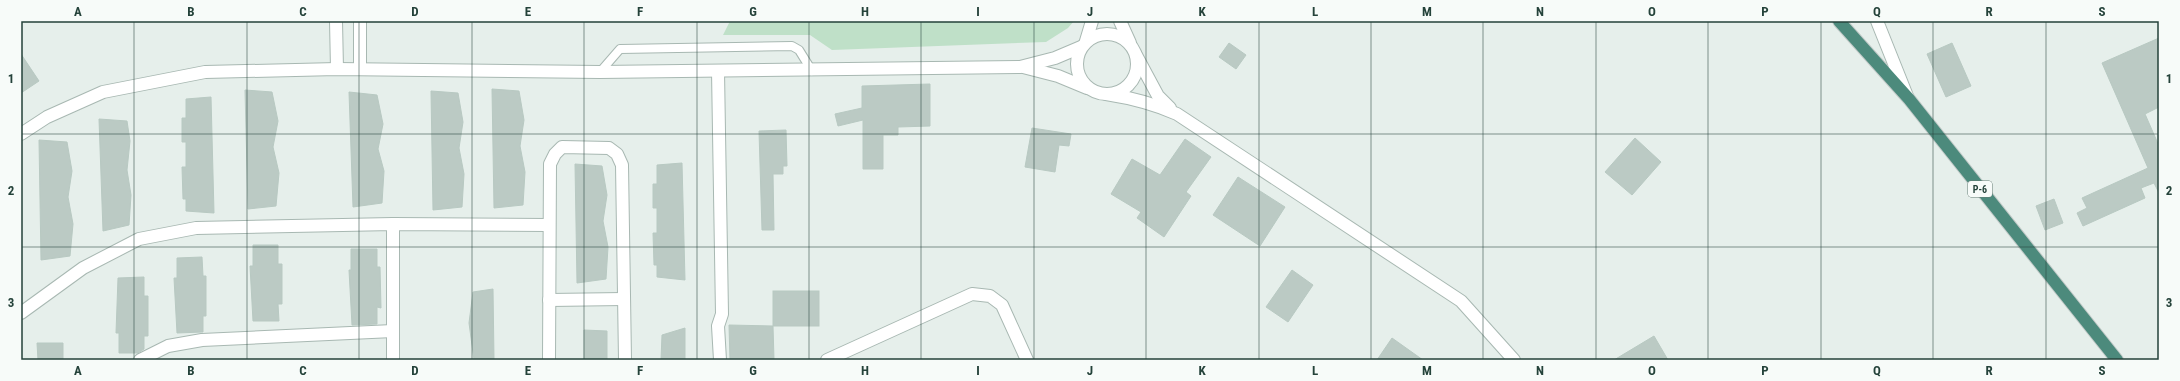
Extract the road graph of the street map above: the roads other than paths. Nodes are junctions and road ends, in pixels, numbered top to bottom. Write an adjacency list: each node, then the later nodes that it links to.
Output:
1 (336, 21): 10 (street)
2 (360, 21): 11 (street)
3 (1092, 21): 7 (street)
4 (1120, 21): 8 (street)
5 (1840, 21): 16 (highway, P-6)
6 (1878, 21): 16 (street)
7 (1084, 44): 8 (street); 9 (street); 15 (street)
8 (1134, 52): 15 (street); 17 (street)
9 (1020, 67): 13 (street); 15 (street)
10 (337, 69): 11 (street); 18 (street)
11 (360, 69): 14 (street)
12 (718, 71): 13 (street); 14 (street); 29 (street)
13 (812, 71): 14 (lane)
14 (600, 72)
15 (1100, 93): 17 (street)
16 (1909, 99): 33 (highway, P-6)
17 (1177, 114): 32 (street)
18 (21, 134)
19 (393, 224): 20 (street); 23 (street); 24 (street)
20 (548, 226): 21 (street); 22 (street)
21 (624, 298): 22 (street); 28 (street)
22 (549, 300): 27 (street)
23 (21, 313)
24 (393, 331): 25 (street); 26 (street)
25 (140, 360)
26 (393, 360)
27 (549, 360)
28 (625, 360)
29 (720, 360)
30 (827, 360): 31 (street)
31 (1027, 360)
32 (1514, 360)
33 (2117, 360)

